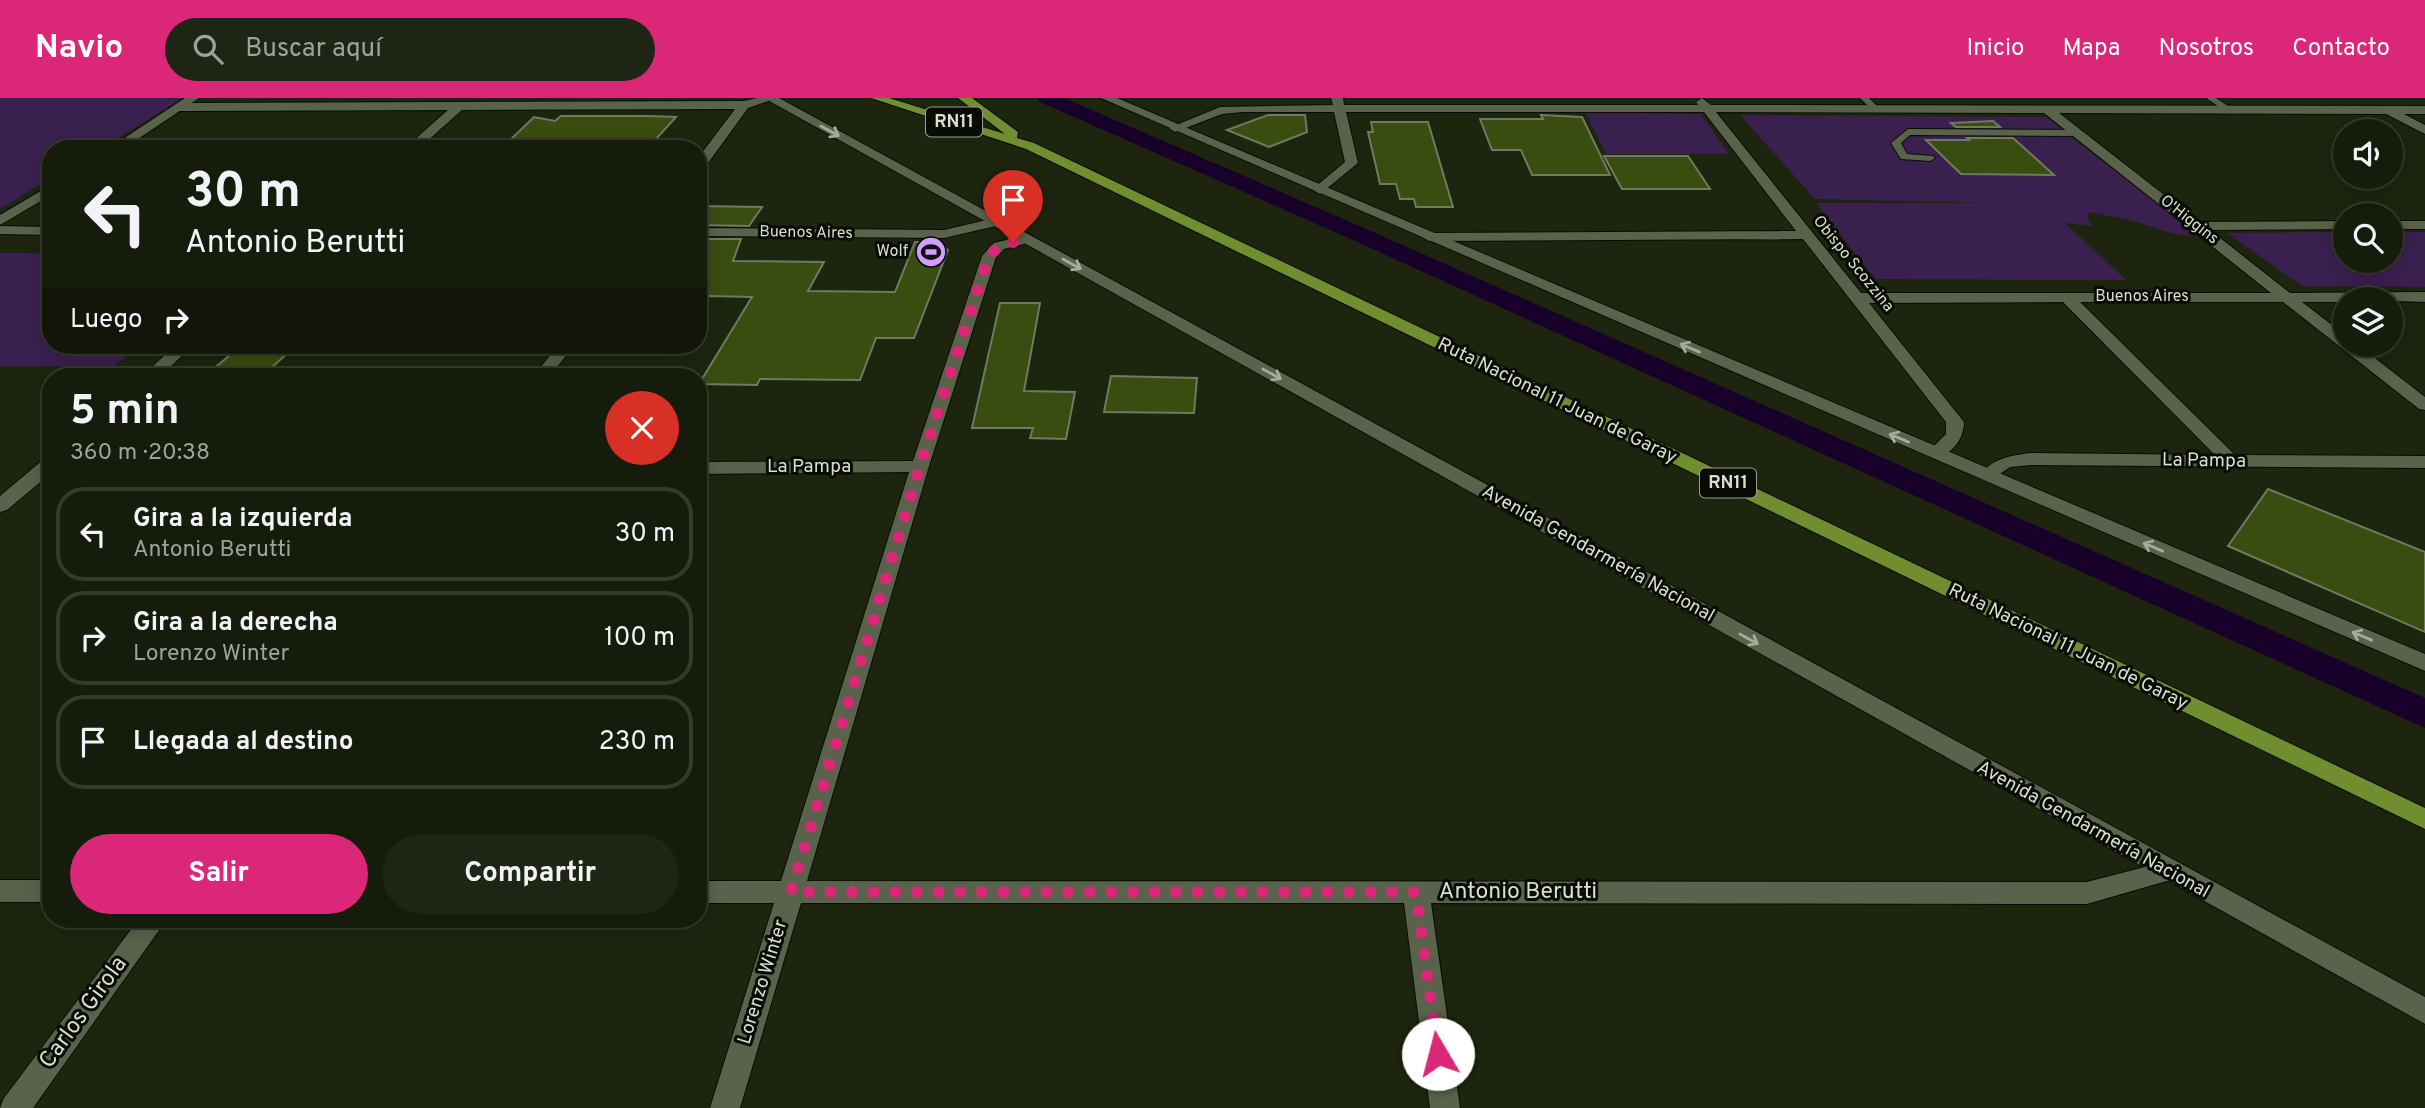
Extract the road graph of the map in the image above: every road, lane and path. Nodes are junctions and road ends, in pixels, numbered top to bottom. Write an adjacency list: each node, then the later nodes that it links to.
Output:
1 (194, 98): 14 (street)
2 (469, 98): 15 (street)
3 (771, 98): 13 (street); 32 (street, Avenida Gendarmería Nacional, one-way to 32)
4 (877, 98): 26 (highway, Ruta Nacional 11 Juan de Garay / RN11)
5 (964, 98): 26 (highway, Ruta Nacional 11 Juan de Garay / RN11)
6 (1107, 98): 21 (street)
7 (1864, 98): 16 (lane)
8 (2033, 98): 17 (street, O'Higgins)
9 (2210, 98): 18 (lane)
10 (2367, 98): 19 (street)
11 (1338, 103): 12 (street); 21 (street); 29 (street)
12 (1703, 103): 16 (street); 40 (street, Obispo Scozzina)
13 (744, 105): 15 (street); 27 (street)
14 (180, 107): 15 (street); 24 (street)
15 (457, 107): 25 (street)
16 (1877, 110): 17 (street)
17 (2048, 110): 18 (street); 23 (street, O'Higgins)
18 (2230, 110): 19 (street)
19 (2388, 110): 20 (street); 22 (street)
20 (2425, 110)
21 (1175, 128): 29 (street)
22 (2425, 130)
23 (2077, 133): 28 (lane); 36 (street, O'Higgins)
24 (128, 140)
25 (420, 140)
26 (1030, 146): 63 (highway, Ruta Nacional 11 Juan de Garay / RN11)
27 (707, 155)
28 (1930, 158)
29 (1320, 190): 41 (street)
30 (42, 195): 31 (street)
31 (0, 221)
32 (995, 222): 39 (street, Buenos Aires); 42 (street, Avenida Gendarmería Nacional)
33 (2333, 225): 36 (street)
34 (2403, 225): 35 (street)
35 (2425, 225)
36 (2197, 226): 45 (street, O'Higgins)
37 (0, 230): 38 (street)
38 (42, 231)
39 (707, 232)
40 (1807, 235): 41 (street); 44 (street, Obispo Scozzina)
41 (1429, 237): 54 (street, one-way to 41)
42 (1026, 239): 57 (street, Lorenzo Winter); 64 (street, Avenida Gendarmería Nacional, one-way to 64)
43 (2066, 297): 44 (street, Buenos Aires); 45 (street, Buenos Aires); 55 (street)
44 (1858, 298): 54 (street, Obispo Scozzina)
45 (2287, 298): 46 (street, Buenos Aires); 47 (street, O'Higgins)
46 (2425, 298)
47 (2333, 334)
48 (176, 354): 51 (street)
49 (559, 354): 52 (street)
50 (2363, 357): 53 (street, O'Higgins)
51 (159, 368)
52 (548, 368)
53 (2425, 405)
54 (1936, 453): 60 (street)
55 (2232, 461): 56 (street, La Pampa); 60 (street, La Pampa)
56 (2425, 462)
57 (920, 466): 58 (street, La Pampa); 68 (street, Lorenzo Winter)
58 (707, 468)
59 (42, 472): 61 (street)
60 (1988, 476): 62 (street, one-way to 60)
61 (0, 506)
62 (2425, 663)
63 (2425, 819)
64 (2168, 871): 69 (street, Antonio Berutti); 71 (street, Avenida Gendarmería Nacional)
65 (0, 891): 66 (street)
66 (42, 891)
67 (707, 891): 68 (street, Antonio Berutti)
68 (791, 892): 69 (street, Antonio Berutti); 73 (street, Lorenzo Winter)
69 (1416, 892): 74 (street)
70 (147, 928): 72 (street, Carlos Girola)
71 (2425, 1011)
72 (15, 1108)
73 (725, 1108)
74 (1445, 1108)

